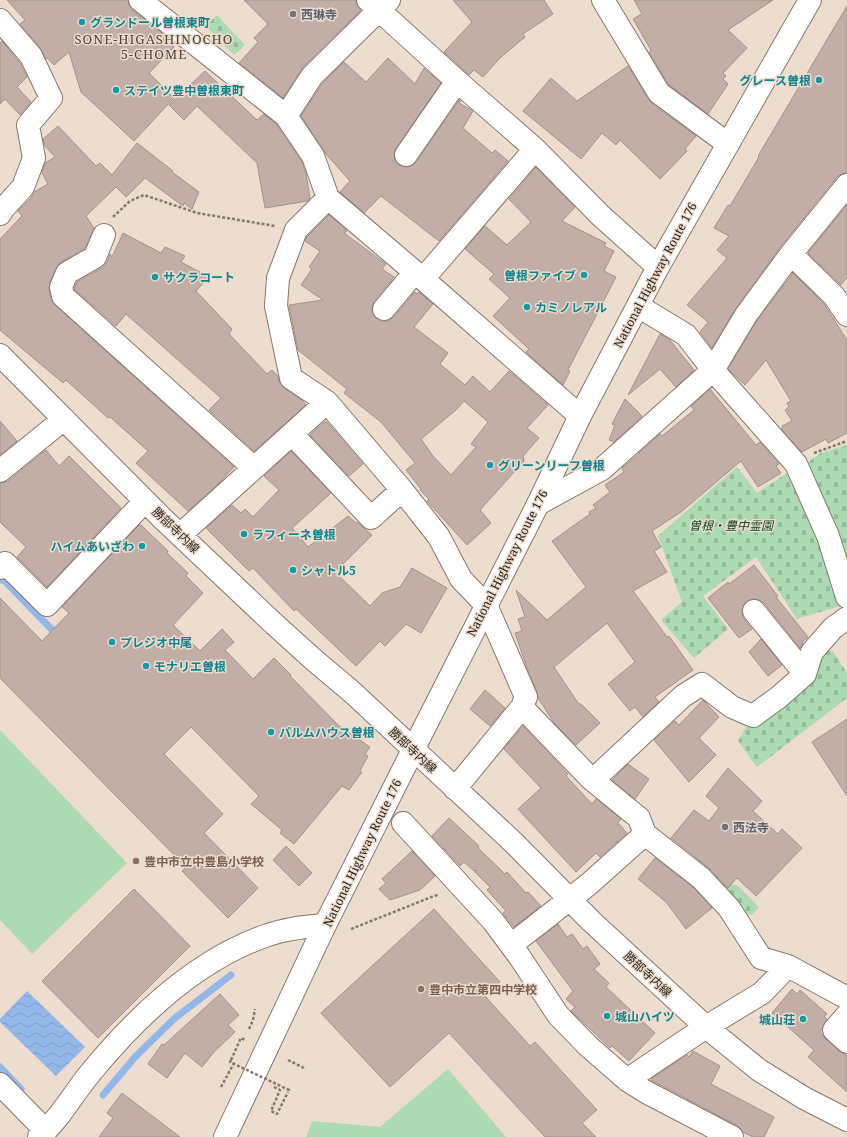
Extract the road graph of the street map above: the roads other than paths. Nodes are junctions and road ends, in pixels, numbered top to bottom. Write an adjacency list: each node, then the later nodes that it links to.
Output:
1 (140, 0): 7 (main road)
2 (603, 0): 8 (main road)
3 (379, 3): 6 (main road); 7 (main road)
4 (804, 3): 8 (main road, National Highway Route 176)
5 (0, 20): 13 (main road)
6 (457, 82): 9 (main road); 10 (main road)
7 (286, 116): 12 (main road)
8 (728, 144): 16 (main road, National Highway Route 176)
9 (536, 149): 16 (main road); 17 (main road)
10 (406, 155)
11 (847, 185): 15 (main road)
12 (328, 198): 17 (main road); 23 (main road)
13 (0, 214)
14 (104, 235): 27 (main road)
15 (791, 254): 20 (main road); 22 (main road)
16 (658, 267): 18 (main road, National Highway Route 176)
17 (419, 275): 19 (main road); 24 (main road)
18 (638, 306): 22 (main road); 24 (main road, National Highway Route 176)
19 (384, 309)
20 (847, 315)
21 (4, 368): 25 (main road, 勝部寺内線)
22 (714, 370): 31 (main road); 34 (main road)
23 (327, 402): 26 (main road); 29 (main road)
24 (580, 416): 31 (main road, National Highway Route 176)
25 (64, 419): 28 (main road); 30 (main road, 勝部寺内線)
26 (292, 434): 27 (main road); 29 (main road)
27 (254, 468): 32 (main road)
28 (0, 471)
29 (402, 490): 35 (main road)
30 (145, 501): 32 (main road, 勝部寺内線); 33 (main road)
31 (538, 504): 35 (main road, National Highway Route 176)
32 (180, 535): 40 (main road, 勝部寺内線)
33 (0, 568)
34 (847, 597)
35 (486, 605): 39 (main road); 40 (main road, National Highway Route 176)
36 (754, 611): 38 (main road)
37 (847, 618): 38 (main road)
38 (805, 674): 41 (main road)
39 (522, 707): 41 (main road); 42 (main road)
40 (412, 750): 42 (main road, 勝部寺内線); 46 (main road, National Highway Route 176)
41 (593, 780): 44 (main road)
42 (455, 789): 45 (main road, 勝部寺内線)
43 (402, 823): 47 (main road)
44 (645, 834): 45 (main road); 48 (main road)
45 (569, 898): 47 (main road); 51 (main road, 勝部寺内線)
46 (325, 925): 56 (main road); 57 (main road, National Highway Route 176)
47 (511, 944): 53 (main road)
48 (788, 966): 49 (main road); 51 (main road)
49 (842, 989)
50 (847, 1015): 52 (main road)
51 (706, 1027): 53 (main road); 55 (main road, 勝部寺内線)
52 (847, 1042)
53 (627, 1080): 58 (main road)
54 (0, 1084): 56 (main road)
55 (847, 1120)
56 (42, 1134)
57 (225, 1137)
58 (732, 1137)

